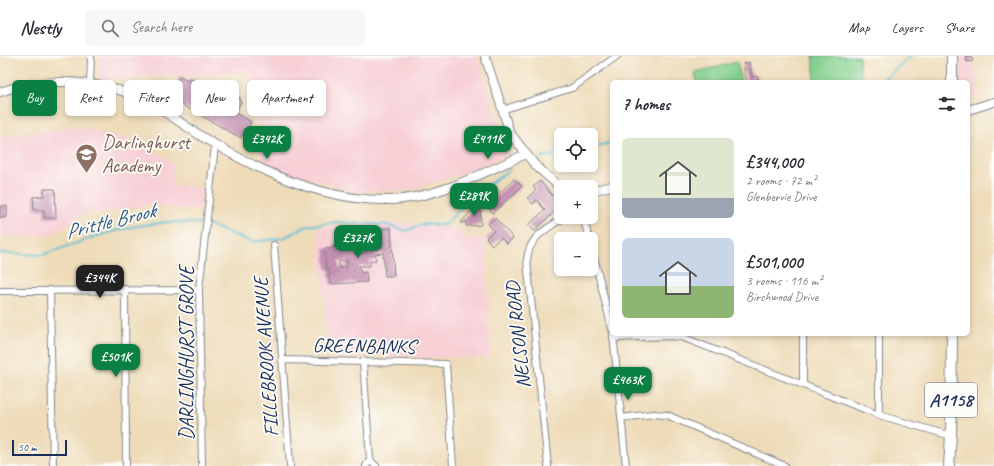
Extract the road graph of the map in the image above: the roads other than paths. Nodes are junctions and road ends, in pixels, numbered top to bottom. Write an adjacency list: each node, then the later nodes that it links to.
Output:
1 (91, 56): 6 (street)
2 (485, 56): 13 (street)
3 (617, 56): 5 (street)
4 (952, 56): 7 (main road)
5 (609, 58): 13 (street)
6 (90, 80)
7 (952, 80)
8 (65, 83): 10 (street)
9 (116, 91): 14 (street)
10 (0, 92)
11 (994, 102): 12 (street)
12 (970, 109)
13 (502, 110): 15 (street)
14 (215, 145): 15 (street); 24 (street, DARLINGHURST GROVE)
15 (526, 154): 16 (street)
16 (554, 181)
17 (610, 186): 18 (street)
18 (598, 189)
19 (554, 223): 46 (street, NELSON ROAD)
20 (274, 245): 32 (street, FILLEBROOK AVENUE)
21 (598, 274): 26 (street)
22 (125, 289): 23 (street); 24 (street); 40 (street)
23 (50, 290): 25 (street); 39 (street)
24 (199, 290): 41 (street, DARLINGHURST GROVE)
25 (0, 291)
26 (610, 321)
27 (613, 336): 28 (street); 36 (street)
28 (682, 336): 34 (street)
29 (803, 336): 34 (street)
30 (879, 336): 35 (street)
31 (952, 336): 37 (main road, A1158)
32 (282, 360): 33 (street, GREENBANKS); 42 (street, FILLEBROOK AVENUE)
33 (363, 361): 38 (street); 45 (street, GREENBANKS)
34 (803, 385): 35 (street)
35 (879, 415): 37 (street)
36 (621, 418): 47 (street); 48 (street)
37 (951, 436): 49 (main road, A1158)
38 (370, 460): 43 (street); 44 (street)
39 (53, 466)
40 (126, 466)
41 (202, 466)
42 (290, 466)
43 (366, 466)
44 (376, 466)
45 (453, 466)
46 (548, 466)
47 (626, 466)
48 (785, 466)
49 (948, 466)

